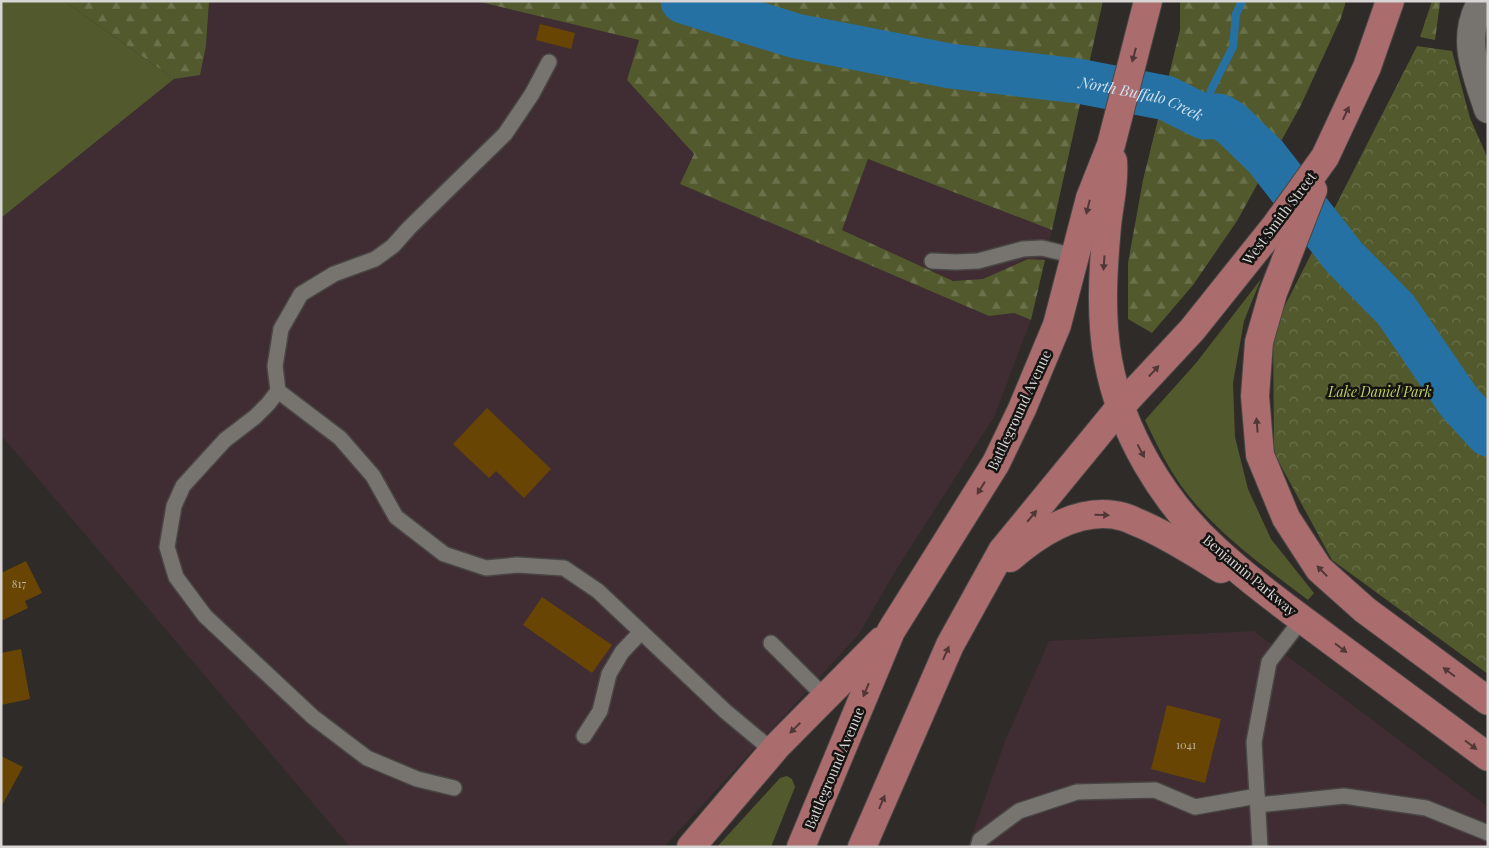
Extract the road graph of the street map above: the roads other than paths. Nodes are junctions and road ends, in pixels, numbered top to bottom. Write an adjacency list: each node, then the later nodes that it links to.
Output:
1 (1390, 1): 7 (main road, West Smith Street, one-way to 1)
2 (1482, 1): 5 (street)
3 (1147, 5): 6 (main road, Battleground Avenue, one-way to 6)
4 (549, 62): 10 (lane)
5 (1488, 109)
6 (1111, 145): 8 (main road, Battleground Avenue, one-way to 8); 11 (main road, Benjamin Parkway, one-way to 11)
7 (1284, 235): 11 (main road, West Smith Street, one-way to 7); 19 (main road, one-way to 7)
8 (1075, 256): 9 (lane); 15 (main road, Battleground Avenue, one-way to 15)
9 (932, 260)
10 (278, 391): 16 (lane); 23 (lane)
11 (1121, 406): 12 (main road, one-way to 11); 13 (main road, Benjamin Parkway, one-way to 13)
12 (986, 579): 13 (main road, one-way to 13); 28 (main road, one-way to 12)
13 (1275, 600): 14 (main road, Benjamin Parkway)
14 (1302, 619): 22 (main road, Benjamin Parkway, one-way to 22); 24 (lane)
15 (891, 631): 18 (main road); 27 (main road, Battleground Avenue, one-way to 27)
16 (641, 632): 20 (lane); 21 (lane)
17 (771, 643): 18 (lane)
18 (825, 697): 21 (main road, one-way to 21)
19 (1488, 701)
20 (584, 736)
21 (773, 751): 26 (main road)
22 (1488, 757)
23 (454, 788)
24 (1257, 800): 25 (lane); 29 (lane); 30 (lane)
25 (1488, 833)
26 (691, 847)
27 (801, 847)
28 (862, 847)
29 (978, 847)
30 (1260, 847)

